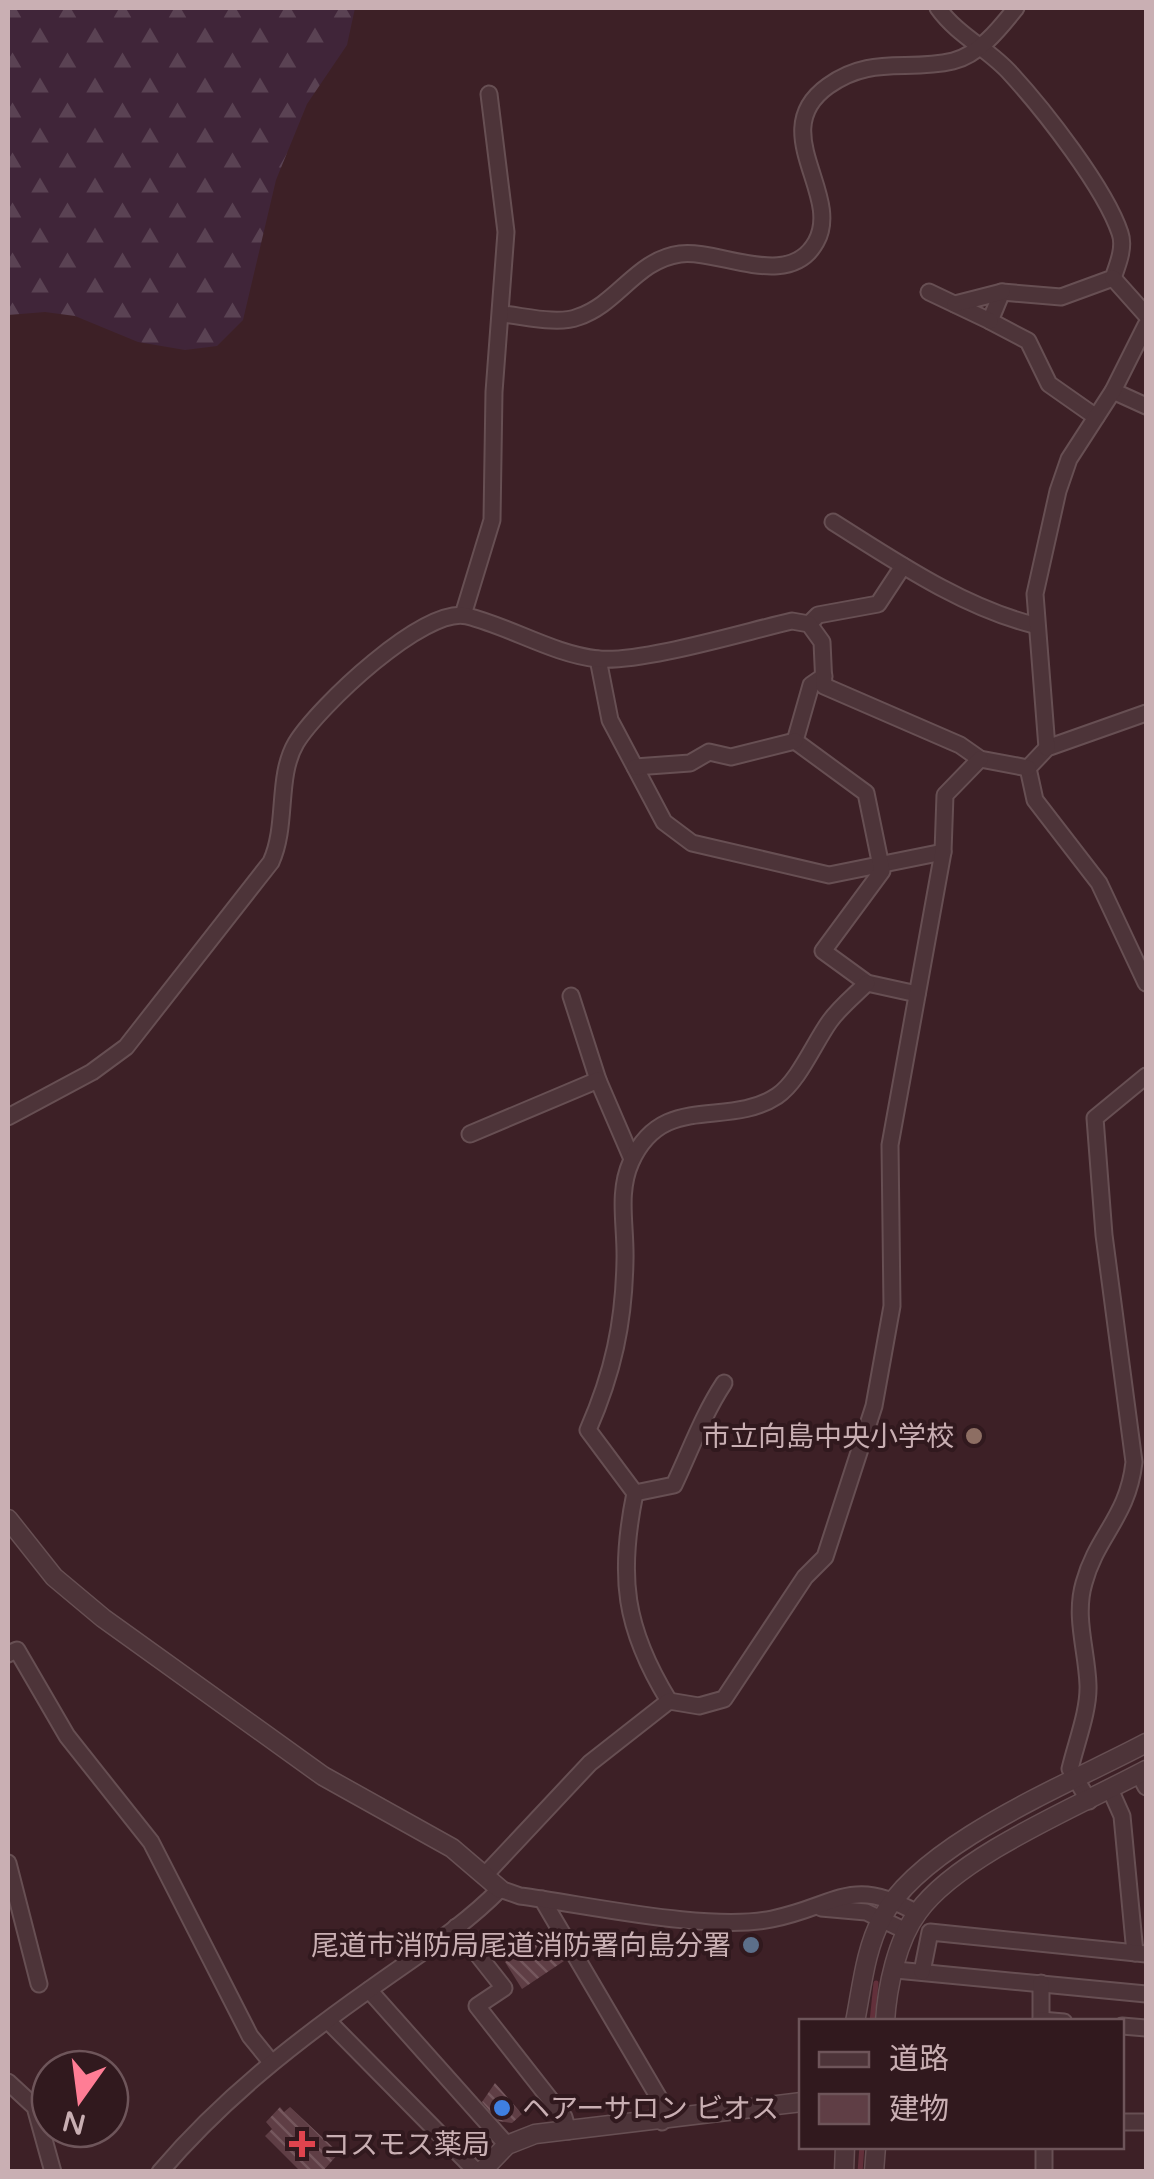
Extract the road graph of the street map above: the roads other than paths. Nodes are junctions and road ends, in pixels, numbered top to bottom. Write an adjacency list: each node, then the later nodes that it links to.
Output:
1 (938, 8): 3 (street)
2 (1016, 8): 3 (street)
3 (979, 47): 5 (street); 9 (street)
4 (489, 94): 9 (street)
5 (1113, 278): 7 (street); 10 (street)
6 (930, 292): 8 (street)
7 (1002, 292): 8 (street); 11 (street)
8 (955, 304): 11 (street)
9 (502, 314): 18 (street)
10 (1146, 315)
11 (990, 321): 15 (street)
12 (1146, 325): 13 (street)
13 (1113, 391): 14 (street); 15 (street)
14 (1146, 406)
15 (1096, 417): 20 (street)
16 (834, 522): 17 (street)
17 (903, 566): 19 (street); 20 (street)
18 (463, 615): 21 (street); 37 (street)
19 (809, 624): 21 (street); 22 (street)
20 (1034, 625): 25 (street)
21 (598, 659): 27 (street)
22 (824, 676): 24 (street); 26 (street)
23 (1146, 713): 25 (street)
24 (795, 741): 27 (street); 30 (street)
25 (1046, 748): 28 (street)
26 (980, 759): 28 (street); 29 (street)
27 (634, 767): 30 (street)
28 (1028, 768): 32 (street)
29 (943, 852): 30 (street); 33 (street)
30 (882, 864): 31 (street)
31 (867, 983): 33 (street); 39 (street)
32 (1146, 983)
33 (917, 994): 44 (street)
34 (571, 996): 36 (street)
35 (1146, 1076): 47 (street)
36 (598, 1080): 38 (street); 39 (street)
37 (8, 1117)
38 (470, 1134)
39 (632, 1159): 41 (street)
40 (724, 1383): 41 (street)
41 (635, 1493): 44 (street)
42 (8, 1519): 51 (street)
43 (8, 1654): 71 (street)
44 (668, 1701): 51 (street)
45 (1146, 1743): 47 (street)
46 (1144, 1777): 48 (street)
47 (1077, 1780): 49 (street); 54 (street)
48 (1110, 1789): 49 (street); 60 (street)
49 (1089, 1801): 56 (street)
50 (8, 1863): 64 (street)
51 (484, 1876): 52 (street)
52 (500, 1889): 53 (street); 58 (street)
53 (542, 1899): 55 (street); 74 (street)
54 (893, 1900): 55 (street); 56 (street); 57 (street)
55 (812, 1908): 57 (street)
56 (917, 1913): 59 (street)
57 (882, 1918): 59 (street); 67 (street)
58 (456, 1927): 65 (street); 75 (street)
59 (906, 1932): 61 (street)
60 (1141, 1953): 62 (street)
61 (896, 1970): 62 (street); 68 (street)
62 (922, 1972): 63 (street)
63 (1040, 1983): 66 (street); 69 (street)
64 (39, 1984)
65 (369, 1990): 70 (street); 76 (street)
66 (1146, 1994)
67 (856, 2019)
68 (886, 2019)
69 (1041, 2019)
70 (328, 2021): 71 (street); 79 (street)
71 (271, 2062): 78 (street)
72 (8, 2082): 77 (street)
73 (799, 2102): 74 (street)
74 (662, 2122): 75 (street)
75 (568, 2131): 76 (street)
76 (507, 2145): 79 (street)
77 (53, 2172)
78 (160, 2172)
79 (479, 2172)

